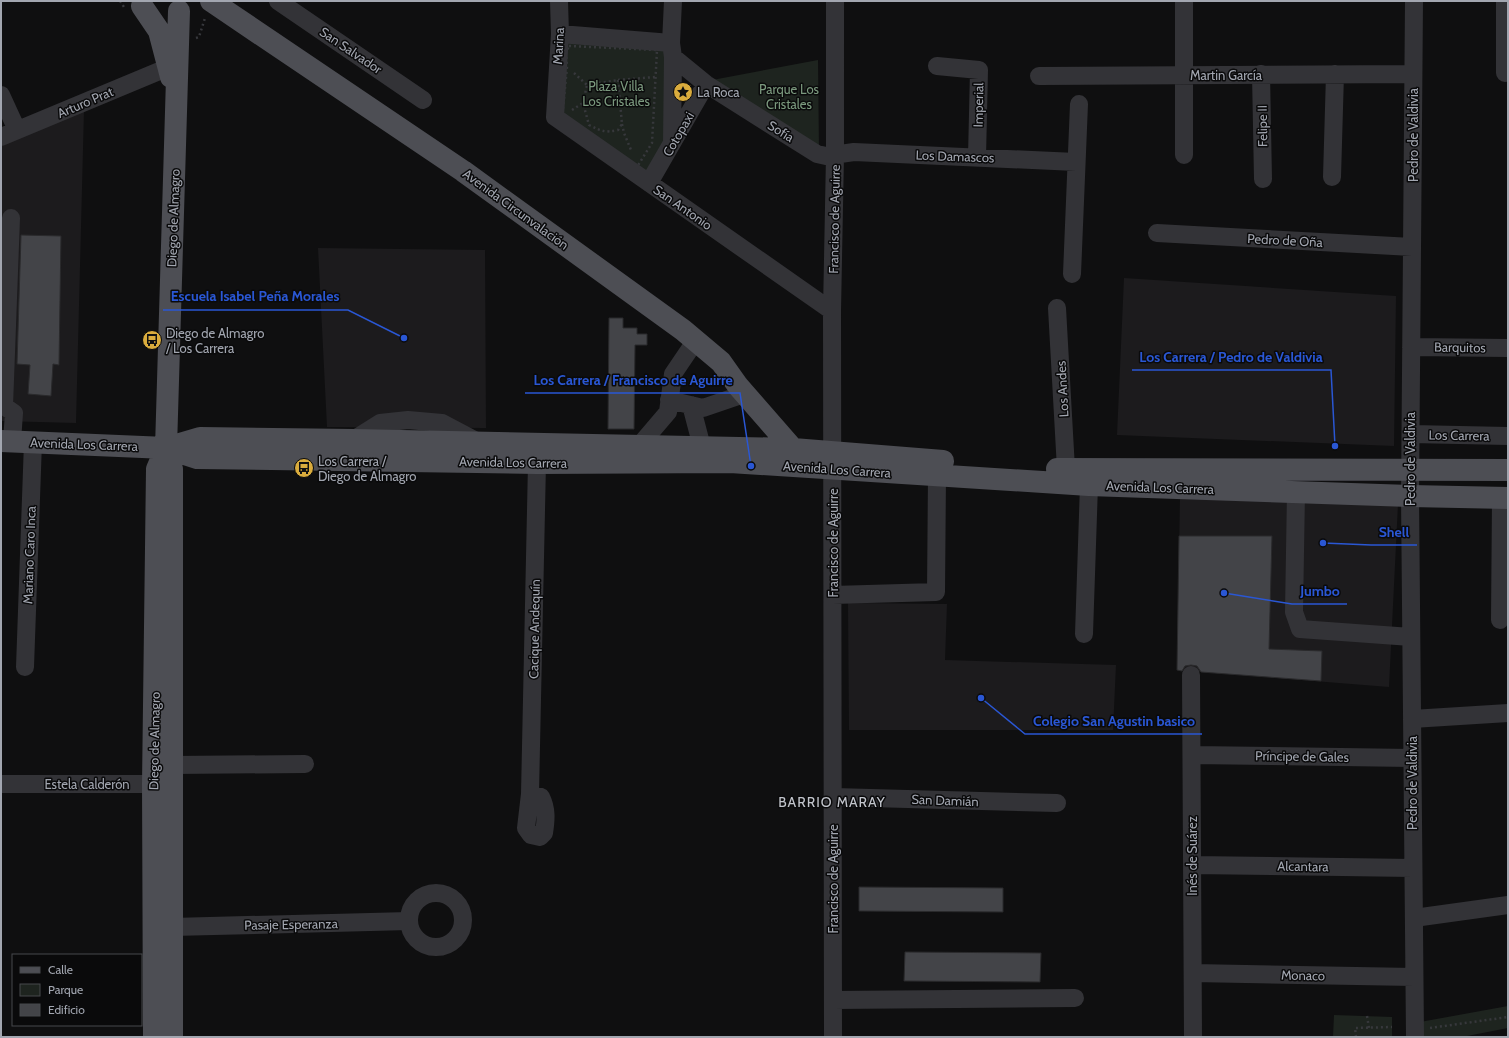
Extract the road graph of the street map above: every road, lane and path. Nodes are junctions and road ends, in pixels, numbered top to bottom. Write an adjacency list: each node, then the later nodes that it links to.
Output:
1 (211, 1): 50 (main road, Avenida Circunvalación)
2 (278, 1): 28 (street, San Salvador)
3 (559, 1): 11 (street, Marina)
4 (673, 1): 12 (street)
5 (835, 1): 35 (street, Francisco de Aguirre)
6 (1184, 1): 20 (street)
7 (1414, 1): 19 (street, Pedro de Valdivia)
8 (1505, 1): 16 (street)
9 (141, 3): 10 (main road); 14 (main road, Diego de Almagro)
10 (183, 6): 30 (main road, Diego de Almagro)
11 (560, 34): 12 (street); 26 (street, Marina)
12 (672, 50): 24 (street, Sofía); 33 (street)
13 (937, 66): 37 (street, Imperial)
14 (169, 67): 30 (main road, Diego de Almagro); 32 (street, Arturo Prat)
15 (567, 67): 22 (path); 25 (path); 40 (path)
16 (1505, 73)
17 (1261, 74): 18 (street, Martin García); 20 (street, Martin García); 42 (street, Felipe II)
18 (1335, 74): 19 (street, Martin García); 41 (street)
19 (1413, 74): 46 (street, Pedro de Valdivia)
20 (1184, 75): 21 (street, Martin García); 36 (street)
21 (1039, 76)
22 (656, 77): 23 (path); 40 (path)
23 (618, 80): 25 (path); 31 (path)
24 (706, 84): 33 (street, Cotopaxi); 35 (street, Sofía)
25 (587, 85): 31 (path)
26 (555, 92): 43 (street, San Antonio)
27 (1, 95): 32 (street)
28 (423, 100)
29 (1079, 104): 39 (street)
30 (176, 108): 61 (main road, Diego de Almagro)
31 (622, 124): 34 (path)
32 (9, 134)
33 (672, 143): 43 (street, Cotopaxi)
34 (632, 155)
35 (835, 155): 37 (street, Los Damascos); 49 (street, Francisco de Aguirre)
36 (1184, 155)
37 (977, 157): 39 (street, Los Damascos)
38 (633, 160): 40 (path)
39 (1076, 162): 47 (street)
40 (634, 166)
41 (1332, 176)
42 (1263, 178)
43 (649, 183): 49 (street, San Antonio)
44 (11, 218): 58 (street, Mariano Caro Inca)
45 (1157, 233): 46 (street, Pedro de Oña)
46 (1412, 246): 51 (street, Pedro de Valdivia)
47 (1072, 274)
48 (1057, 308): 65 (street, Los Andes)
49 (832, 310): 63 (street, Francisco de Aguirre)
50 (696, 340): 53 (main road, Avenida Circunvalación); 54 (street)
51 (1411, 346): 52 (street, Barquitos); 56 (street, Pedro de Valdivia)
52 (1508, 348)
53 (744, 394): 55 (street); 62 (main road, Avenida Circunvalación)
54 (669, 400): 55 (street); 59 (street)
55 (691, 405): 60 (street)
56 (1410, 434): 57 (street, Los Carrera); 66 (street, Pedro de Valdivia)
57 (1508, 436)
58 (15, 442): 61 (main road, Avenida Los Carrera); 77 (street, Mariano Caro Inca)
59 (639, 446): 60 (main road, Avenida Los Carrera); 61 (main road, Avenida Los Carrera)
60 (702, 447): 62 (main road, Avenida Los Carrera)
61 (166, 448): 64 (main road, Avenida Los Carrera); 84 (main road, Diego de Almagro)
62 (793, 449): 63 (main road, Avenida Los Carrera)
63 (833, 460): 64 (main road, Avenida Los Carrera); 65 (main road, Avenida Los Carrera); 68 (main road, Avenida Los Carrera); 73 (street, Francisco de Aguirre)
64 (537, 463): 86 (street, Cacique Andequín)
65 (1066, 469): 66 (main road, Avenida Los Carrera)
66 (1410, 470): 67 (main road, Avenida Los Carrera); 71 (street, Pedro de Valdivia)
67 (1508, 470)
68 (937, 475): 69 (main road, Avenida Los Carrera); 73 (street)
69 (1089, 485): 70 (main road, Avenida Los Carrera); 75 (street)
70 (1296, 492): 71 (main road, Avenida Los Carrera); 76 (street)
71 (1410, 496): 72 (main road, Avenida Los Carrera); 76 (street, Pedro de Valdivia)
72 (1504, 498): 74 (street)
73 (833, 594): 87 (street, Francisco de Aguirre)
74 (1500, 620)
75 (1084, 634)
76 (1411, 637): 80 (street, Pedro de Valdivia)
77 (25, 667)
78 (1191, 675): 81 (street, Inés de Suárez)
79 (1508, 713): 80 (street)
80 (1412, 719): 82 (street, Pedro de Valdivia)
81 (1192, 755): 82 (street, Príncipe de Gales); 89 (street, Inés de Suárez)
82 (1412, 758): 90 (street, Pedro de Valdivia)
83 (305, 764): 84 (street, Estela Calderón)
84 (166, 777): 85 (street, Estela Calderón); 94 (main road, Diego de Almagro); 104 (main road, Diego de Almagro)
85 (1, 784)
86 (530, 794)
87 (834, 797): 88 (street, San Damián); 98 (street, Francisco de Aguirre)
88 (1057, 803)
89 (1192, 865): 90 (street, Alcantara); 95 (street, Inés de Suárez)
90 (1413, 868): 92 (street, Pedro de Valdivia)
91 (1508, 905): 92 (street)
92 (1414, 918): 96 (street, Pedro de Valdivia)
93 (409, 922): 94 (street, Pasaje Esperanza)
94 (172, 927): 105 (main road, Diego de Almagro)
95 (1193, 973): 96 (street, Monaco); 107 (street, Inés de Suárez)
96 (1414, 977): 103 (street, Pedro de Valdivia)
97 (1076, 998): 98 (street)
98 (833, 1000): 106 (street, Francisco de Aguirre)
99 (1367, 1016): 102 (path)
100 (1508, 1017): 103 (path)
101 (1392, 1027): 102 (path)
102 (1369, 1028): 108 (path)
103 (1420, 1033)
104 (154, 1037)
105 (172, 1037)
106 (833, 1037)
107 (1193, 1037)
108 (1356, 1037)

